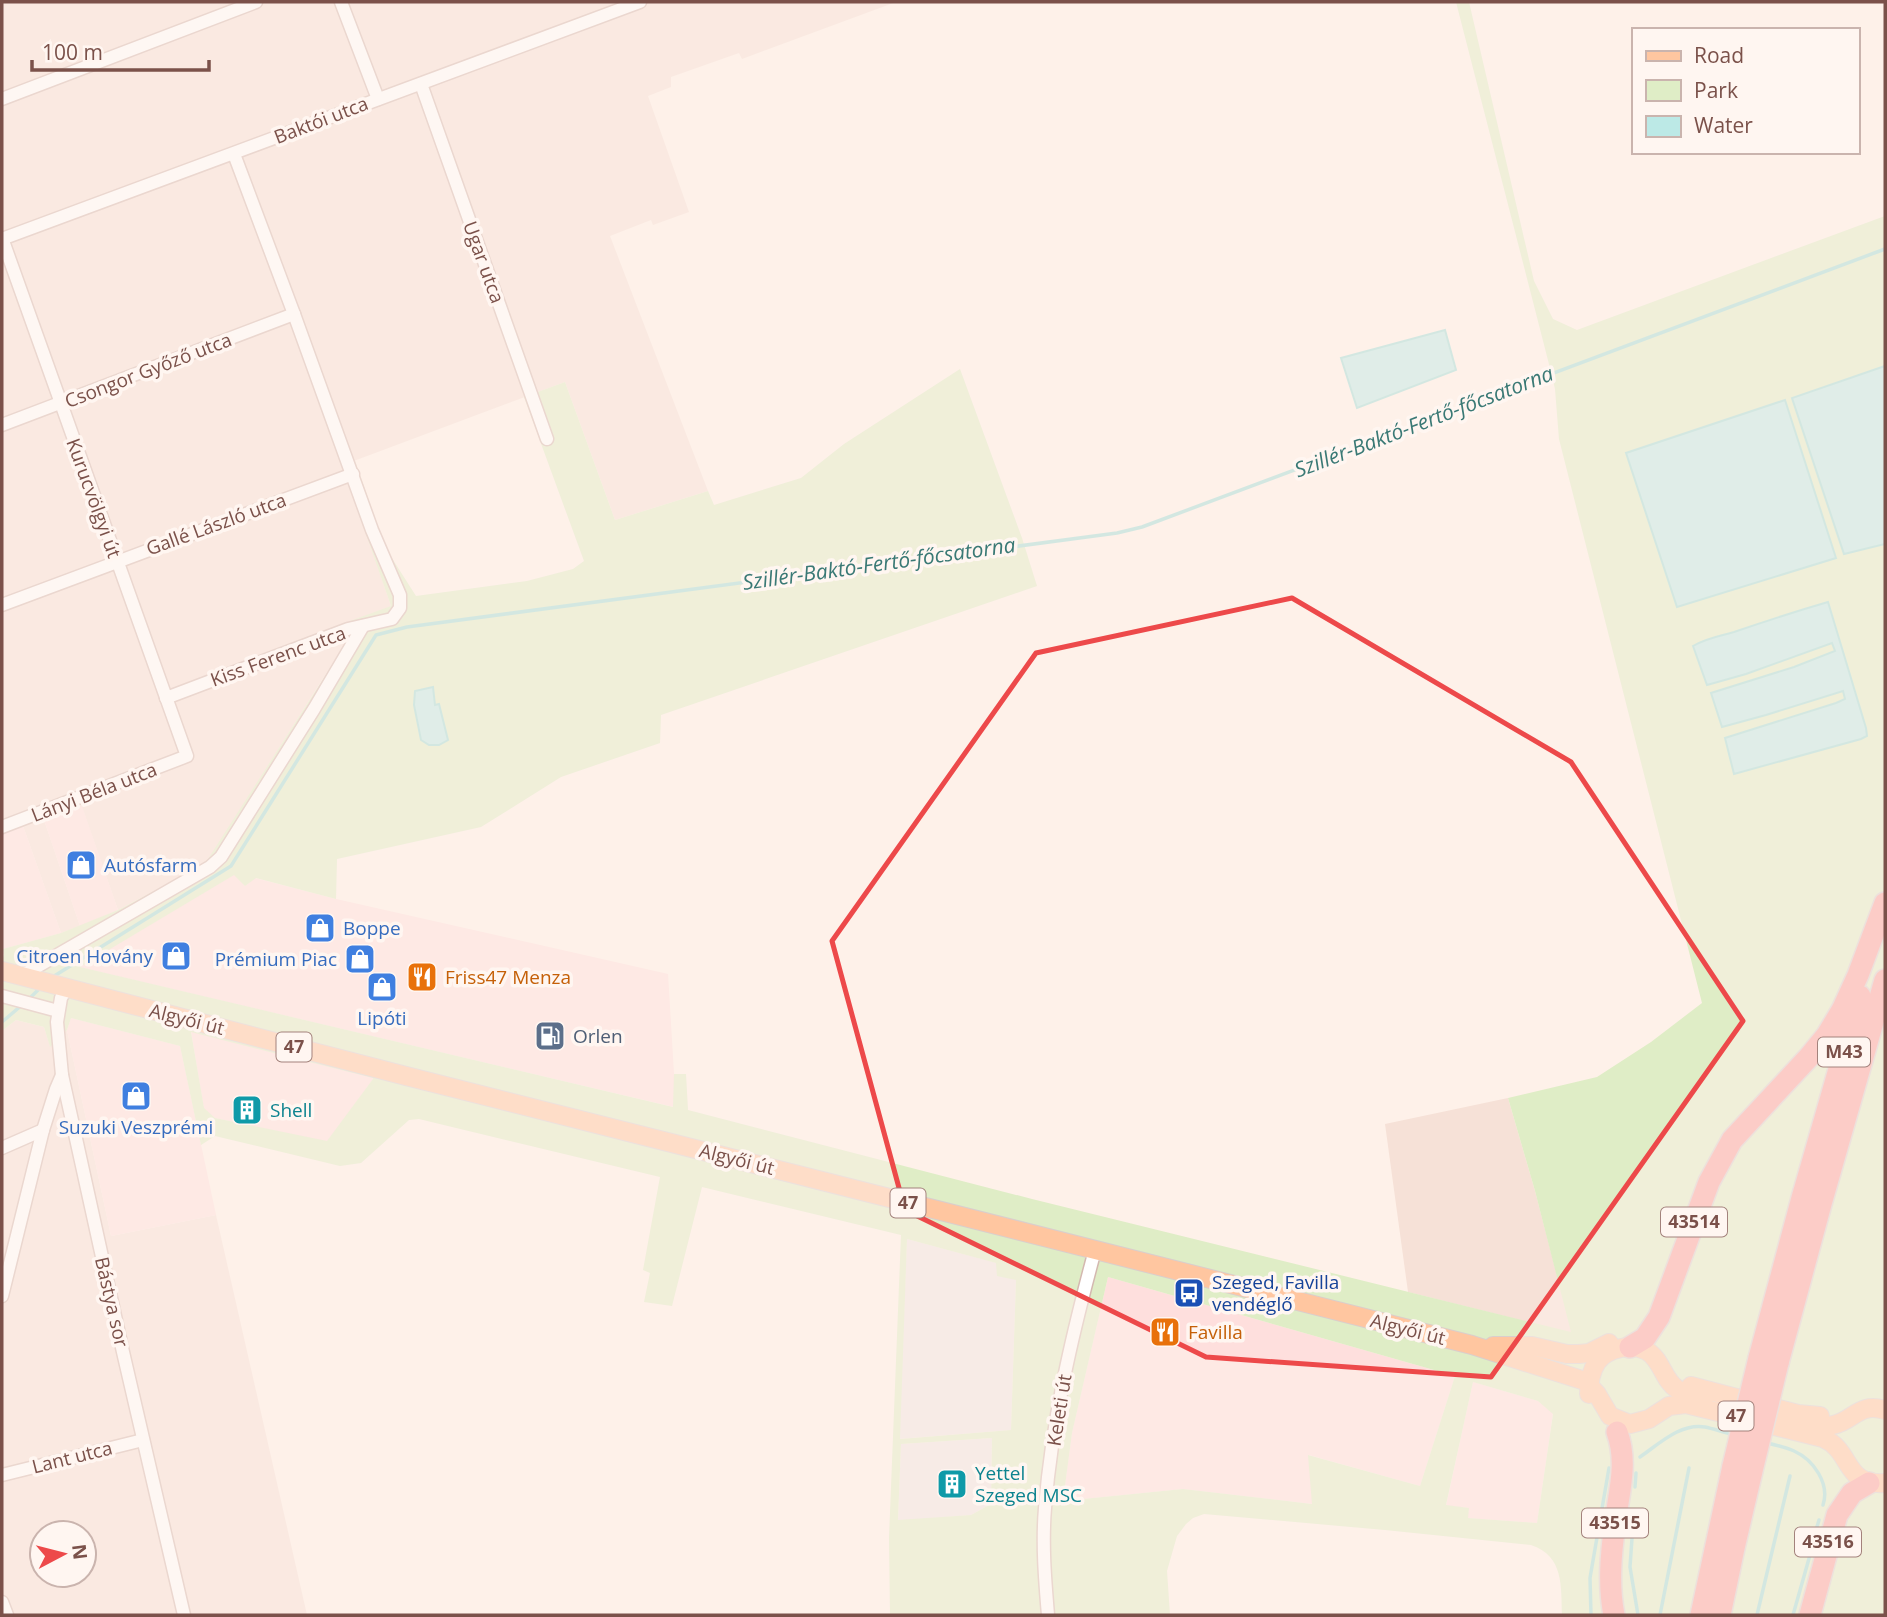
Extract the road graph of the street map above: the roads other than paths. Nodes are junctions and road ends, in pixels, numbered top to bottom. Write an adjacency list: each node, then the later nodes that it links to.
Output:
1 (256, 2): 5 (street)
2 (341, 2): 6 (street)
3 (640, 2): 4 (street, Baktói utca)
4 (421, 84): 6 (street, Baktói utca); 12 (street, Ugar utca)
5 (2, 99)
6 (378, 99): 7 (street, Baktói utca)
7 (234, 154): 8 (street, Baktói utca); 9 (street)
8 (2, 239): 10 (street, Kurucvölgyi út)
9 (294, 314): 10 (street, Csongor Győző utca); 13 (street)
10 (60, 403): 11 (street, Csongor Győző utca); 14 (street, Kurucvölgyi út)
11 (2, 425)
12 (547, 439)
13 (353, 474): 14 (street, Gallé László utca); 16 (street, Kiss Ferenc utca)
14 (117, 561): 15 (street, Gallé László utca); 17 (street, Kurucvölgyi út)
15 (2, 605)
16 (363, 626): 17 (street, Kiss Ferenc utca); 22 (street)
17 (166, 698): 18 (street, Kurucvölgyi út)
18 (187, 756): 19 (street, Lányi Béla utca)
19 (2, 827)
20 (1885, 904): 33 (highway, 43514); 35 (highway, M43)
21 (2, 971): 22 (main road, Algyői út / 47)
22 (27, 978): 24 (main road, Algyői út / 47)
23 (1885, 979): 35 (highway, M43)
24 (64, 987): 26 (street, Bástya sor); 31 (main road, Algyői út / 47)
25 (8, 998): 26 (street)
26 (58, 1011): 27 (street, Bástya sor)
27 (62, 1075): 28 (street, Bástya sor); 29 (street)
28 (71, 1118): 29 (street); 41 (street, Bástya sor)
29 (44, 1126): 30 (street); 32 (street)
30 (2, 1148)
31 (1095, 1250): 34 (main road, Algyői út / 47); 48 (street, Keleti út)
32 (2, 1296)
33 (1637, 1343): 34 (main road, 47); 36 (main road, 47); 38 (main road, 47); 39 (main road, 47)
34 (1472, 1345): 36 (main road, 47); 37 (main road, 47)
35 (1769, 1361): 42 (highway, M43, bridge)
36 (1598, 1362): 37 (main road)
37 (1589, 1389): 40 (main road); 44 (main road, 47)
38 (1885, 1398)
39 (1885, 1410)
40 (1617, 1432): 44 (main road, 47); 49 (highway, 43515)
41 (143, 1440): 43 (street, Lant utca); 47 (street, Bástya sor)
42 (1742, 1468): 50 (highway, M43); 51 (highway, M43)
43 (2, 1475)
44 (1874, 1487): 52 (highway, 43516)
45 (2, 1602): 46 (street)
46 (7, 1615)
47 (184, 1615)
48 (1048, 1615)
49 (1614, 1615)
50 (1701, 1615)
51 (1720, 1615)
52 (1810, 1615)

